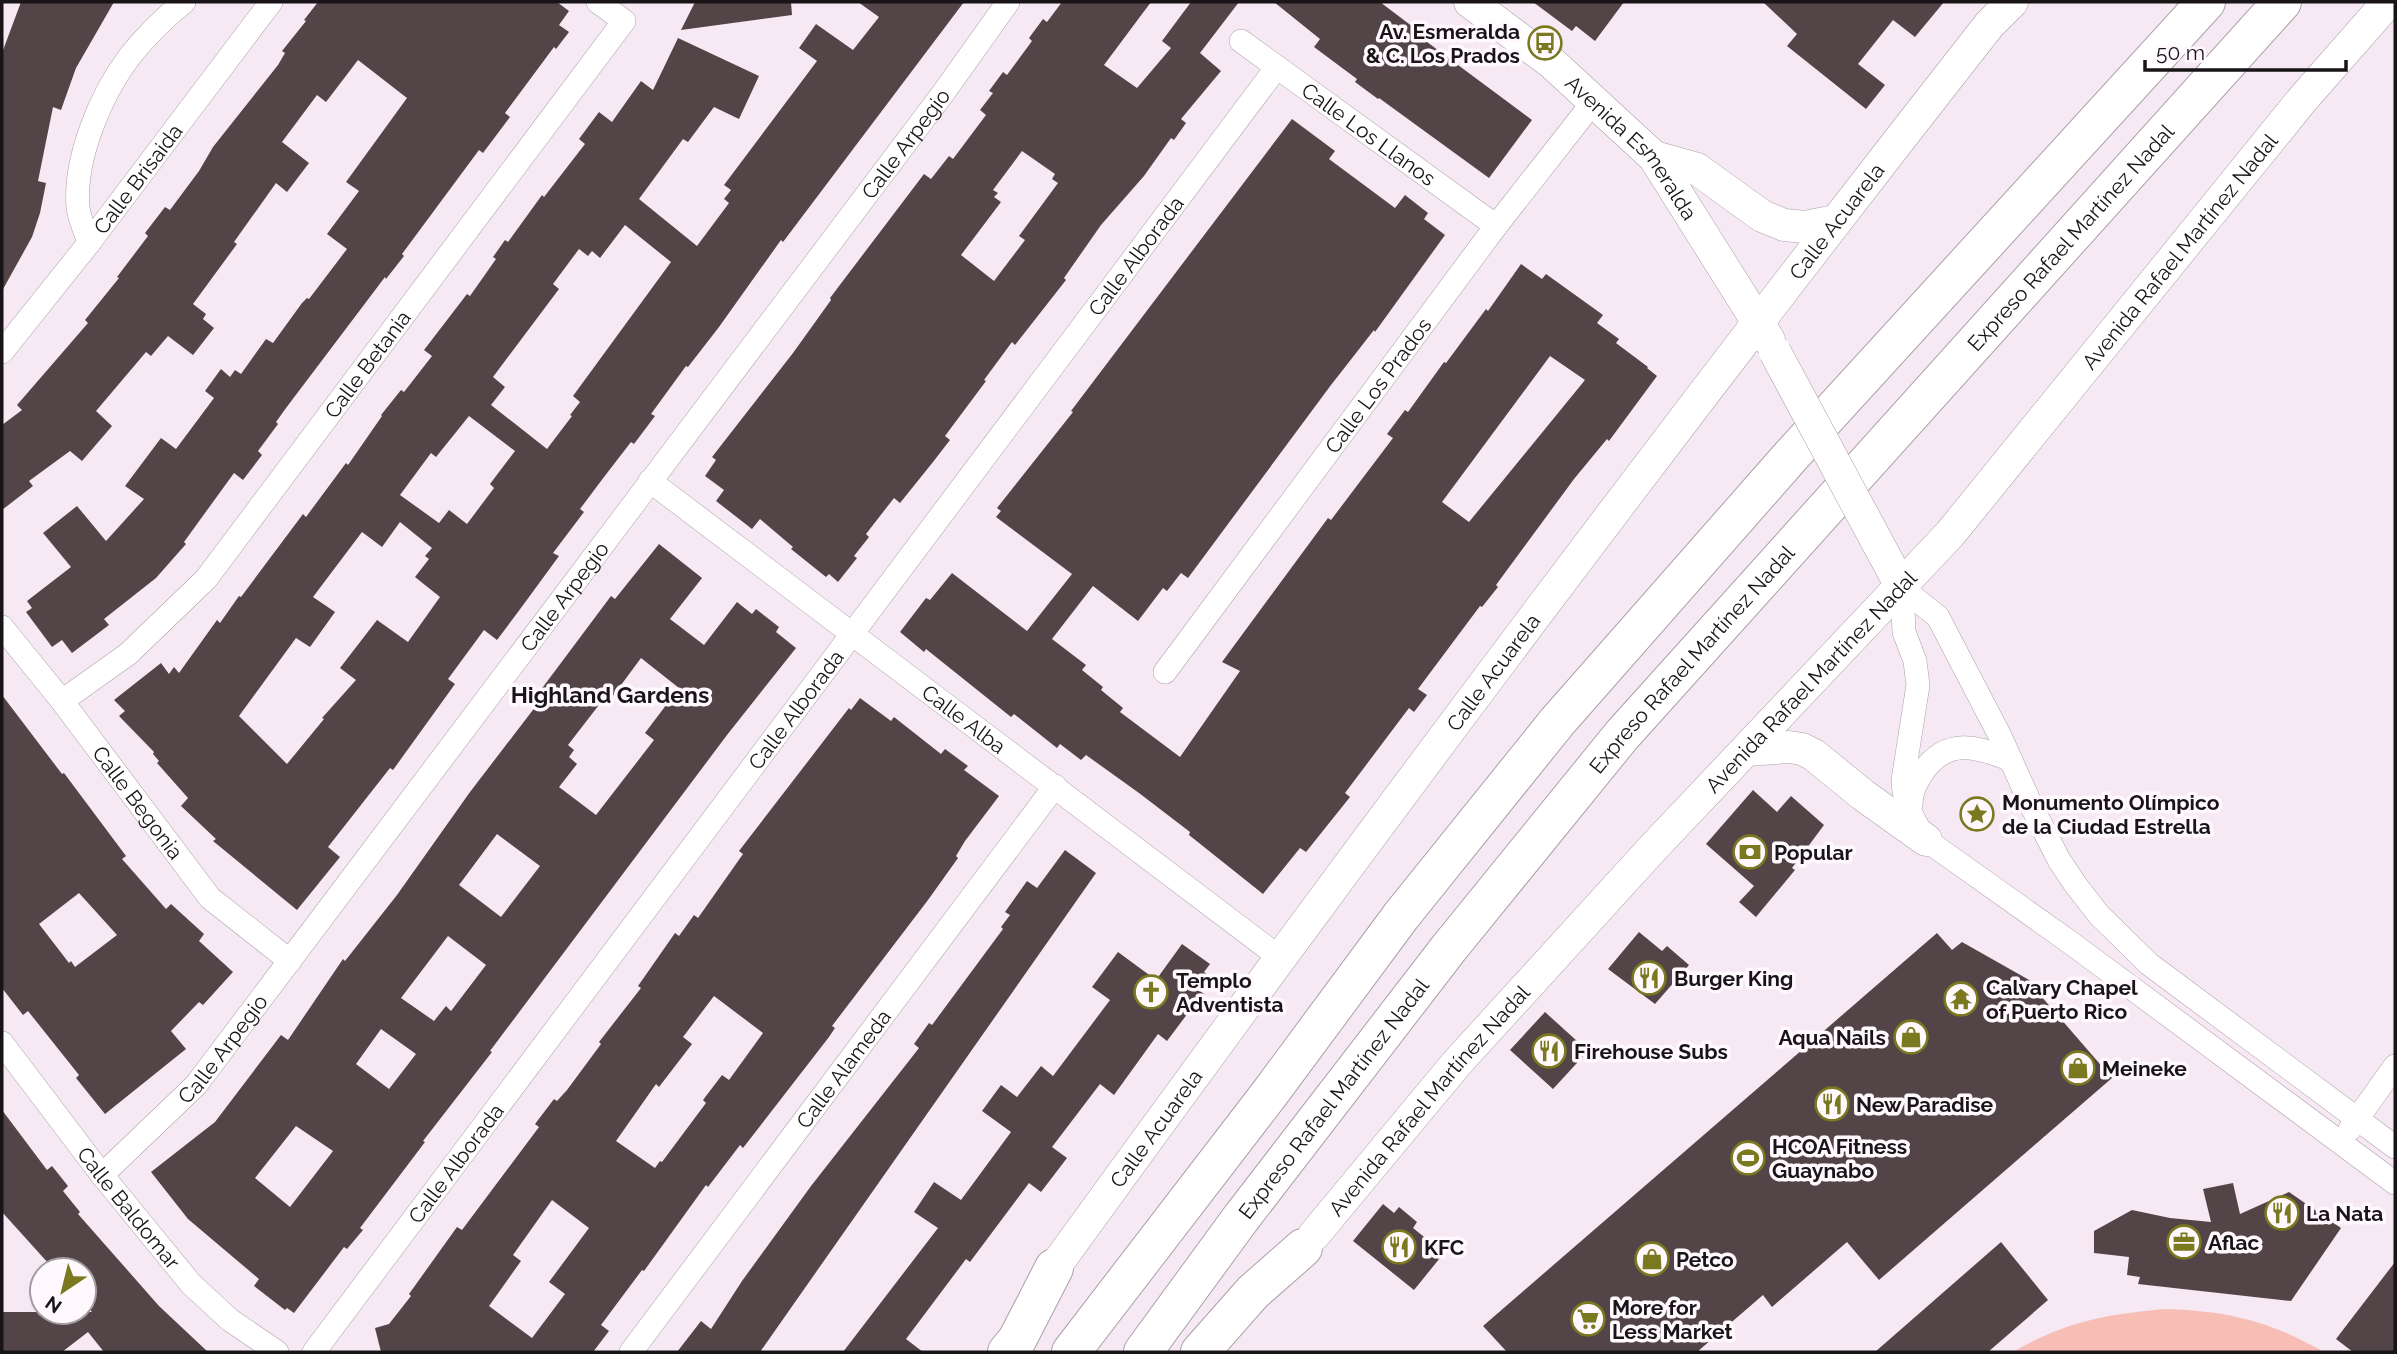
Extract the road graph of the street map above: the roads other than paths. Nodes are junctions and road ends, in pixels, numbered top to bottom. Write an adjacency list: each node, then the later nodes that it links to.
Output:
1 (184, 2): 16 (street)
2 (271, 2): 16 (street, Calle Brisaida)
3 (598, 2): 24 (street, Calle Betania)
4 (1008, 2): 19 (street, Calle Arpegio)
5 (1470, 2): 12 (street, Avenida Esmeralda)
6 (2012, 2): 14 (street, Calle Acuarela)
7 (2206, 2): 46 (highway)
8 (2282, 2): 47 (highway, Expreso Rafael Martínez Nadal)
9 (2388, 2): 20 (street, Avenida Rafael Martínez Nadal)
10 (1241, 41): 11 (street, Calle Los Llanos)
11 (1277, 67): 15 (street, Calle Los Llanos); 22 (street, Calle Alborada)
12 (1594, 101): 13 (street, Avenida Esmeralda); 15 (street, Calle Los Prados)
13 (1654, 157): 14 (street); 17 (street, Avenida Esmeralda)
14 (1835, 221): 17 (street, Calle Acuarela)
15 (1496, 226): 23 (street, Calle Los Prados)
16 (89, 243): 18 (street, Calle Brisaida)
17 (1759, 322): 20 (street, Avenida Esmeralda, bridge); 30 (street, Calle Acuarela)
18 (2, 352)
19 (650, 481): 22 (street, Calle Alba); 31 (street, Calle Arpegio)
20 (1902, 588): 25 (street, Avenida Rafael Martínez Nadal); 26 (street); 28 (street)
21 (2, 627): 24 (street, Calle Begonia)
22 (852, 635): 27 (street, Calle Alba); 42 (street, Calle Alborada)
23 (1165, 672)
24 (62, 701): 31 (street, Calle Begonia)
25 (1747, 750): 29 (street); 39 (street, Avenida Rafael Martínez Nadal)
26 (2011, 760): 28 (street); 34 (street)
27 (1055, 786): 30 (street, Calle Alba); 43 (street, Calle Alameda)
28 (1911, 811): 29 (street)
29 (1926, 840): 35 (street)
30 (1279, 957): 40 (street, Calle Acuarela)
31 (290, 961): 37 (street, Calle Arpegio)
32 (2, 1043): 37 (street, Calle Baldomar)
33 (2395, 1066): 34 (street)
34 (2357, 1119): 35 (street); 36 (street)
35 (2340, 1143): 38 (street)
36 (2395, 1147)
37 (102, 1175): 41 (street, Calle Baldomar)
38 (2395, 1183)
39 (1308, 1242): 48 (highway); 49 (street, Avenida Rafael Martínez Nadal)
40 (1054, 1268): 44 (street, Calle Acuarela); 45 (highway)
41 (277, 1352)
42 (314, 1352)
43 (631, 1352)
44 (989, 1352)
45 (1007, 1352)
46 (1071, 1352)
47 (1143, 1352)
48 (1200, 1352)
49 (1224, 1352)

